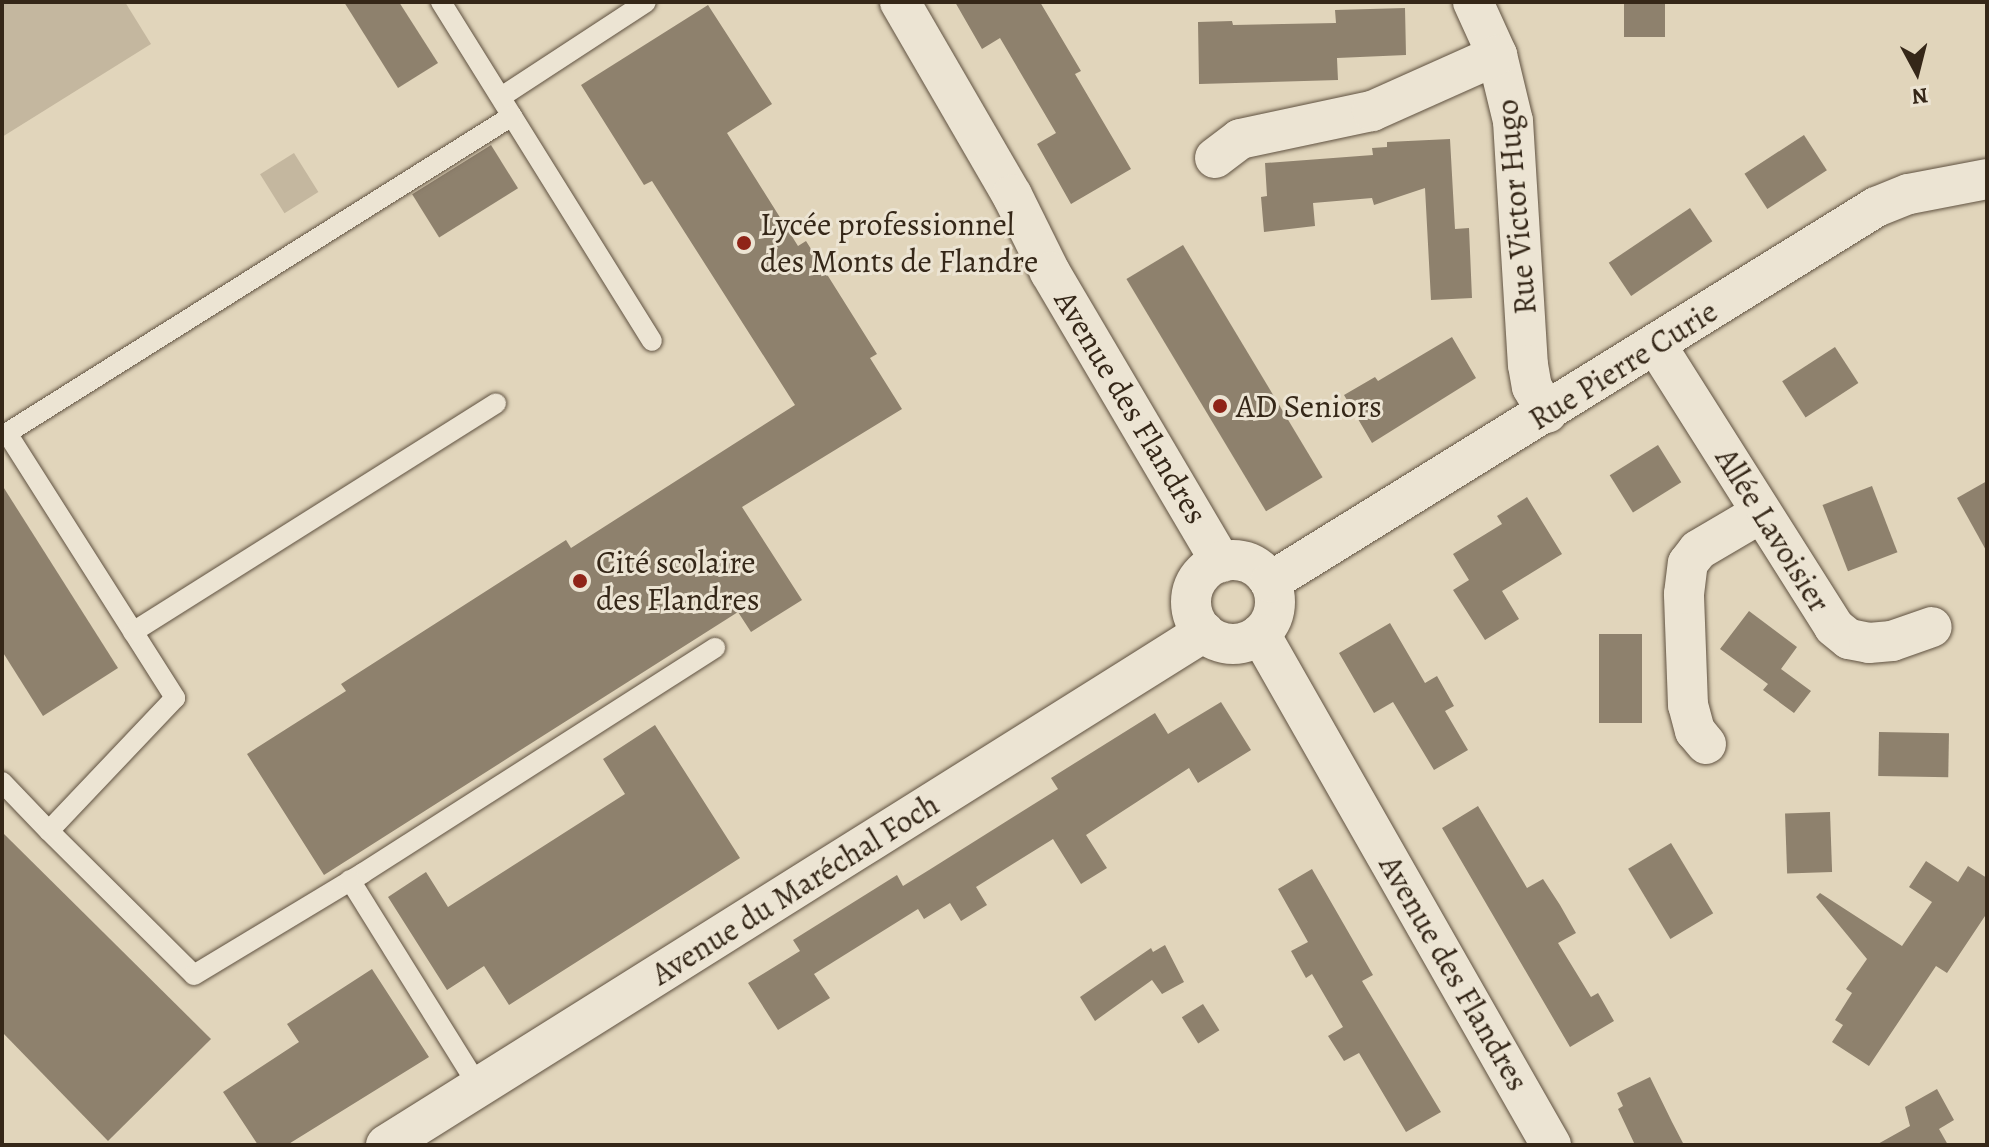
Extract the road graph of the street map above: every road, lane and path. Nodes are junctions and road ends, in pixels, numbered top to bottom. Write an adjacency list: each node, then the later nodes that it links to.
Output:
1 (441, 2): 6 (lane)
2 (646, 2): 6 (lane)
3 (900, 2): 15 (street, Avenue des Flandres)
4 (1473, 2): 5 (street, Rue Victor Hugo)
5 (1497, 55): 8 (street); 13 (street, Rue Victor Hugo)
6 (501, 97): 7 (lane)
7 (512, 116): 10 (lane); 18 (lane)
8 (1215, 158)
9 (1987, 179): 11 (street, Rue Pierre Curie)
10 (652, 341)
11 (1656, 345): 13 (street, Rue Pierre Curie); 14 (street, Allée Lavoisier)
12 (496, 403): 18 (lane)
13 (1547, 413): 16 (street, Rue Pierre Curie)
14 (1761, 513): 17 (street, Allée Lavoisier); 22 (street)
15 (1221, 562): 16 (street); 19 (street)
16 (1270, 582): 20 (street)
17 (1932, 627)
18 (133, 632): 24 (lane)
19 (1204, 632): 20 (street); 26 (street, Avenue du Maréchal Foch)
20 (1260, 634): 28 (street, Avenue des Flandres)
21 (715, 648): 25 (lane)
22 (1706, 744)
23 (2, 782): 24 (lane)
24 (49, 831): 25 (lane)
25 (350, 880): 26 (lane)
26 (479, 1087): 27 (street, Avenue du Maréchal Foch)
27 (386, 1145)
28 (1551, 1145)

